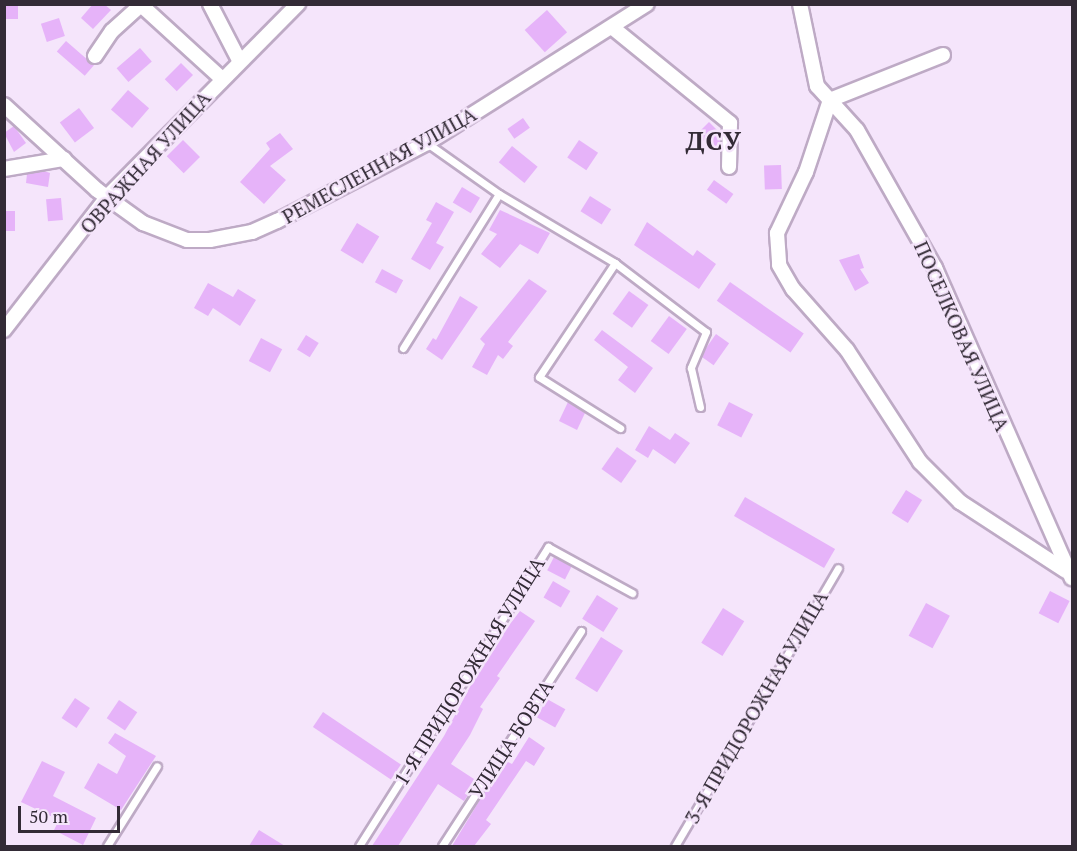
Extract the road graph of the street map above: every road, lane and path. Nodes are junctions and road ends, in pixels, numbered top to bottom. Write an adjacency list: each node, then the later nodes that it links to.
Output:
1 (210, 4): 9 (street)
2 (298, 4): 9 (street, ОВРАЖНАЯ УЛИЦА)
3 (647, 4): 6 (street, РЕМЕСЛЕННАЯ УЛИЦА)
4 (800, 4): 11 (street, ПОСЕЛКОВАЯ УЛИЦА)
5 (141, 5): 8 (street); 10 (street)
6 (613, 28): 13 (street, РЕМЕСЛЕННАЯ УЛИЦА); 15 (street)
7 (943, 55): 11 (street)
8 (95, 56)
9 (239, 60): 10 (street, ОВРАЖНАЯ УЛИЦА)
10 (221, 78): 17 (street, ОВРАЖНАЯ УЛИЦА)
11 (830, 100): 25 (street, ПОСЕЛКОВАЯ УЛИЦА); 25 (street)
12 (4, 105): 14 (street, РЕМЕСЛЕННАЯ УЛИЦА)
13 (427, 143): 17 (street, РЕМЕСЛЕННАЯ УЛИЦА); 18 (lane)
14 (64, 159): 16 (street); 17 (street, РЕМЕСЛЕННАЯ УЛИЦА)
15 (729, 167)
16 (4, 169)
17 (102, 193): 20 (street, ОВРАЖНАЯ УЛИЦА)
18 (499, 194): 19 (lane); 21 (lane)
19 (615, 264): 22 (lane); 23 (lane)
20 (4, 330)
21 (403, 348)
22 (700, 407)
23 (620, 429)
24 (838, 568): 32 (lane, 3-Я ПРИДОРОЖНАЯ УЛИЦА)
25 (1069, 574)
26 (633, 593): 30 (lane, 1-Я ПРИДОРОЖНАЯ УЛИЦА)
27 (581, 631): 31 (lane, УЛИЦА БОВТА)
28 (157, 766): 29 (lane)
29 (107, 846)
30 (359, 846)
31 (442, 846)
32 (675, 846)

